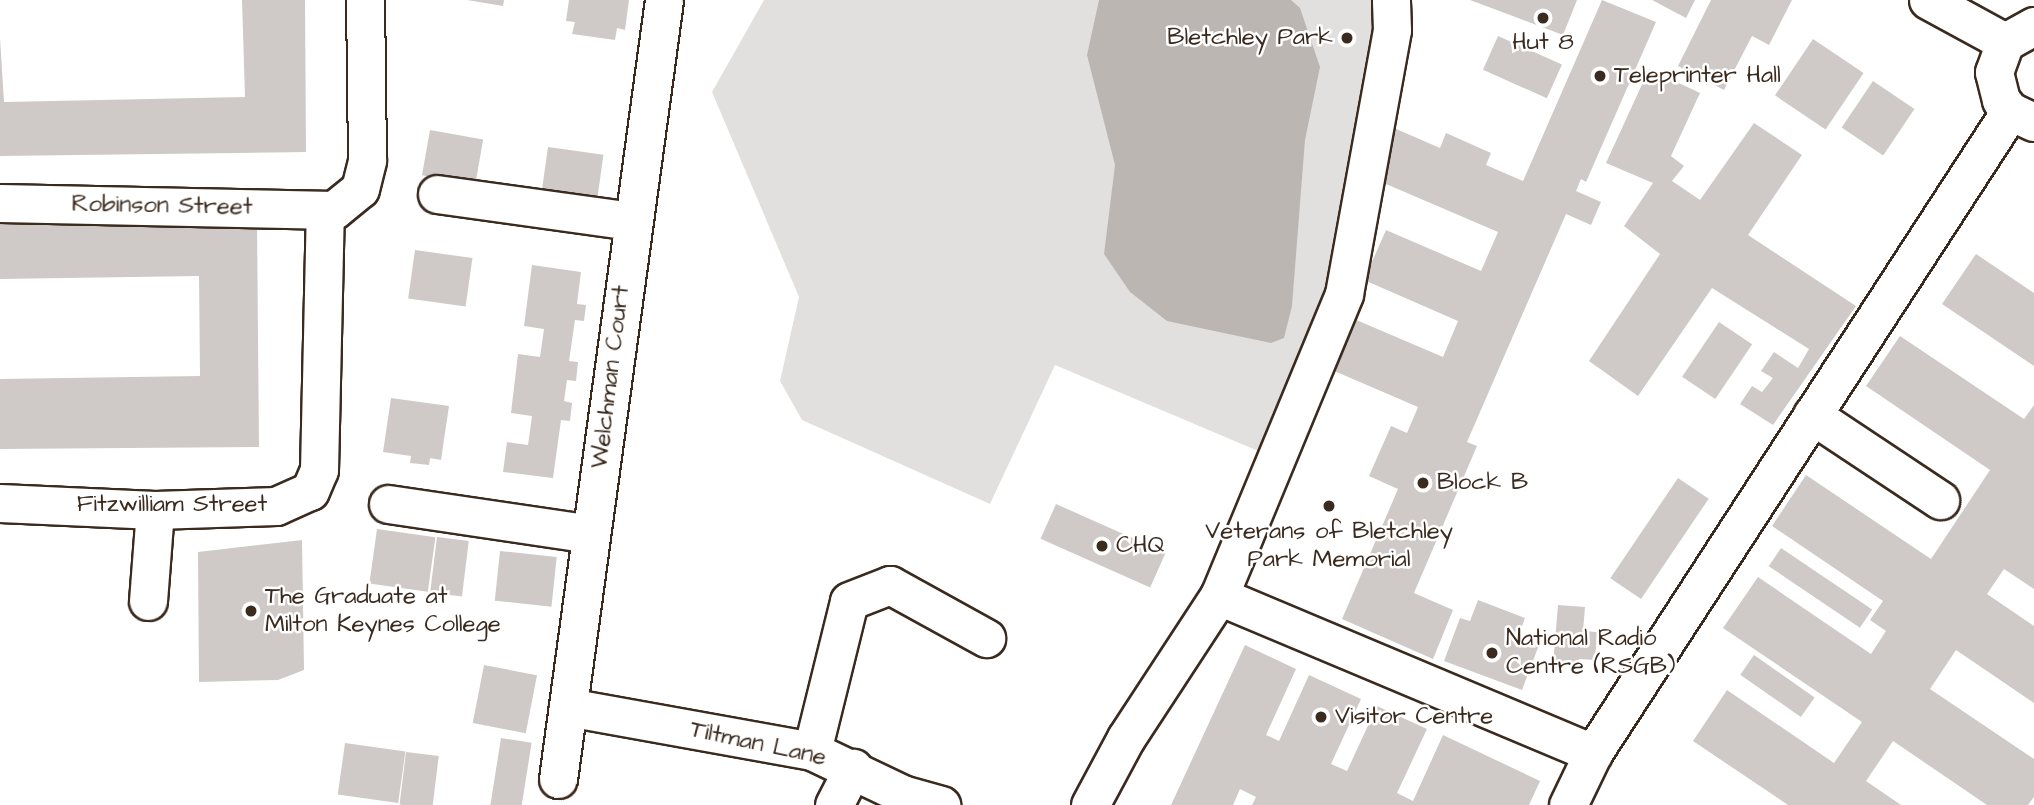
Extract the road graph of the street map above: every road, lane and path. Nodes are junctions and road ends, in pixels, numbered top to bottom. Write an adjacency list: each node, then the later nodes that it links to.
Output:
1 (365, 0): 9 (street)
2 (664, 0): 10 (street, Welchman Court)
3 (1391, 0): 17 (street)
4 (1928, 0): 5 (street)
5 (2019, 34): 6 (street)
6 (2022, 116): 11 (street)
7 (437, 194): 10 (street)
8 (0, 203): 9 (street, Robinson Street)
9 (325, 210): 15 (street, Fitzwilliam Street)
10 (632, 221): 16 (street, Welchman Court)
11 (1812, 415): 12 (street); 22 (street)
12 (1940, 500)
13 (0, 503): 15 (street, Fitzwilliam Street)
14 (388, 504): 16 (street)
15 (155, 510): 18 (street)
16 (591, 534): 20 (street, Welchman Court)
17 (1219, 596): 22 (street); 27 (street)
18 (148, 601)
19 (986, 638): 21 (street)
20 (568, 707): 21 (street, Tiltman Lane); 24 (street, Welchman Court)
21 (812, 751): 23 (street, Tiltman Lane)
22 (1593, 753): 28 (street)
23 (853, 768): 25 (street); 26 (street, Tiltman Lane)
24 (558, 779)
25 (834, 805)
26 (941, 805)
27 (1090, 805)
28 (1568, 805)

